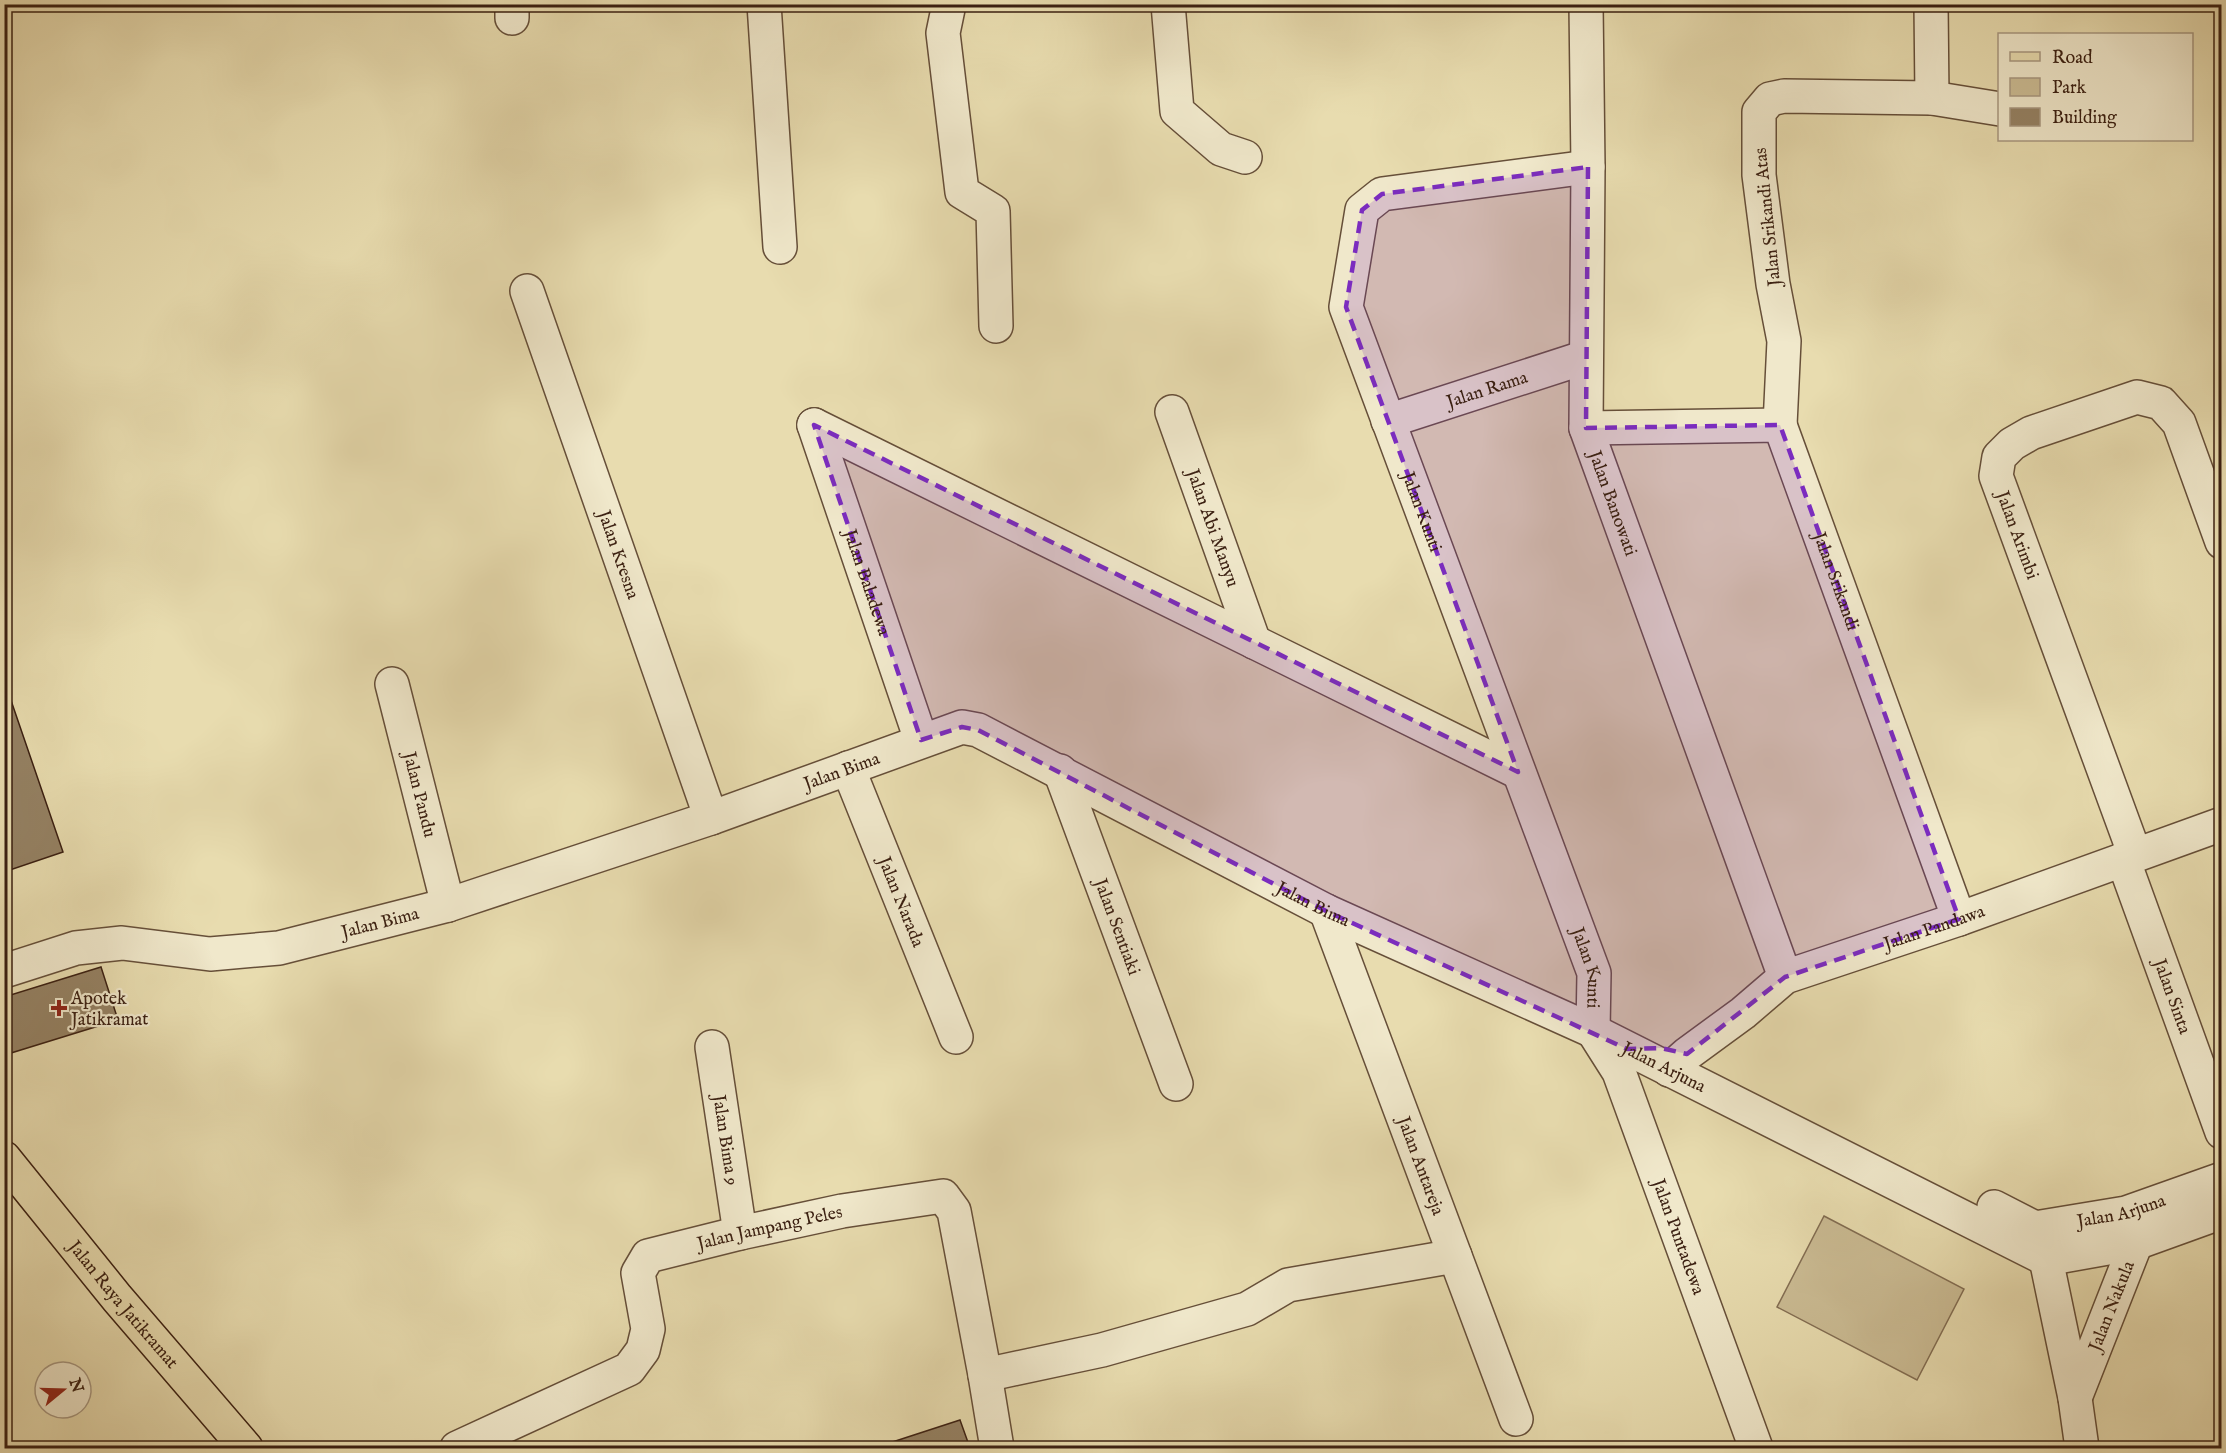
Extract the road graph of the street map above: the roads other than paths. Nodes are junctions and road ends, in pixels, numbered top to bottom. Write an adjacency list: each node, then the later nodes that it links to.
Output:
1 (764, 4): 10 (street)
2 (949, 4): 12 (street)
3 (1168, 4): 8 (street)
4 (1586, 4): 9 (street, Jalan Banowati)
5 (1930, 4): 6 (street)
6 (1932, 98): 7 (street, Jalan Srikandi Atas); 16 (street, Jalan Srikandi Atas)
7 (1998, 108)
8 (1245, 157)
9 (1588, 167): 13 (street, Jalan Banowati); 15 (street, Jalan Kunti)
10 (780, 247)
11 (527, 291): 26 (street, Jalan Kresna)
12 (996, 326)
13 (1586, 357): 15 (street, Jalan Rama); 17 (street, Jalan Banowati)
14 (1172, 412): 20 (street, Jalan Abi Manyu)
15 (1388, 421): 25 (street, Jalan Kunti)
16 (1780, 425): 17 (street); 31 (street, Jalan Srikandi)
17 (1586, 428): 33 (street, Jalan Banowati)
18 (2211, 483): 19 (street, Jalan Arimbi); 28 (street, Jalan Arimbi)
19 (2222, 542)
20 (1254, 642): 22 (street, Jalan Baladewa); 25 (street)
21 (392, 684): 29 (street, Jalan Pandu)
22 (921, 740): 23 (street, Jalan Bima); 24 (street, Jalan Bima)
23 (848, 768): 26 (street, Jalan Bima); 35 (street, Jalan Narada)
24 (1060, 771): 30 (street, Jalan Bima); 39 (street, Jalan Sentiaki)
25 (1518, 772): 34 (street, Jalan Kunti)
26 (711, 818): 29 (street, Jalan Bima)
27 (2222, 824): 28 (street, Jalan Pandawa)
28 (2129, 857): 31 (street, Jalan Pandawa); 40 (street, Jalan Sinta)
29 (448, 905): 32 (street, Jalan Bima)
30 (1326, 911): 34 (street, Jalan Bima); 48 (street, Jalan Antareja)
31 (1959, 920): 33 (street, Jalan Pandawa)
32 (4, 971)
33 (1785, 977): 38 (street, Jalan Pandawa)
34 (1593, 1031): 37 (street, Jalan Bima); 56 (street, Jalan Puntadewa)
35 (956, 1037)
36 (712, 1047): 46 (street, Jalan Bima 9)
37 (1628, 1049): 38 (street, Jalan Arjuna)
38 (1678, 1062): 45 (street, Jalan Arjuna); 49 (street, Jalan Arjuna)
39 (1176, 1084)
40 (2222, 1132)
41 (4, 1158): 53 (main road, Jalan Raya Jatikramat)
42 (2222, 1179): 44 (street, Jalan Arjuna)
43 (2222, 1212): 47 (street, Jalan Arjuna)
44 (2126, 1213): 45 (street, Jalan Arjuna); 47 (street, Jalan Nakula)
45 (2035, 1228): 49 (street, Jalan Nakula)
46 (740, 1233): 50 (street, Jalan Jampang Peles); 54 (street, Jalan Jampang Peles)
47 (2136, 1243): 49 (street, Jalan Arjuna); 51 (street, Jalan Nakula)
48 (1455, 1256): 50 (street); 52 (street, Jalan Antareja)
49 (2046, 1259): 51 (street, Jalan Nakula)
50 (985, 1375): 55 (street, Jalan Jampang Peles)
51 (2075, 1398): 57 (street, Jalan Nakula)
52 (1516, 1419)
53 (246, 1449)
54 (457, 1449)
55 (997, 1449)
56 (1756, 1449)
57 (2082, 1449)

